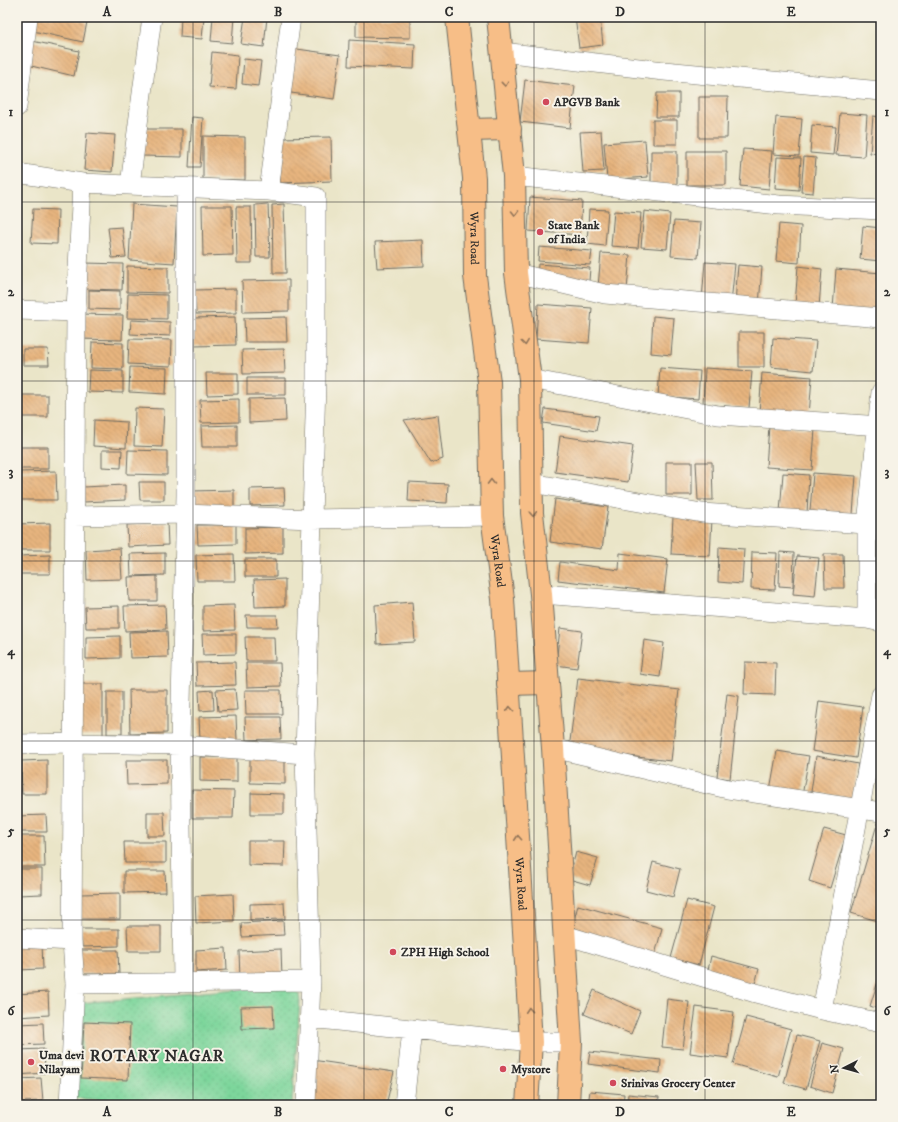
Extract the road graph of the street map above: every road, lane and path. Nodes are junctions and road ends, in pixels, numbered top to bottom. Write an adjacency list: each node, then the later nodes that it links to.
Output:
1 (28, 17): 8 (street)
2 (152, 17): 14 (street)
3 (291, 17): 16 (street)
4 (457, 17): 10 (main road, Wyra Road)
5 (498, 17): 6 (main road)
6 (502, 52): 7 (street); 9 (main road, one-way to 9)
7 (881, 91)
8 (17, 107)
9 (510, 129): 10 (main road); 12 (main road)
10 (468, 130): 28 (main road, Wyra Road, one-way to 10)
11 (17, 173): 13 (street)
12 (514, 176): 17 (street); 18 (main road, one-way to 18)
13 (82, 183): 14 (street); 20 (street)
14 (130, 185): 15 (street)
15 (186, 187): 16 (street); 26 (street)
16 (269, 191): 29 (street)
17 (881, 210)
18 (516, 272): 21 (street); 22 (main road, one-way to 22)
19 (17, 310): 20 (street)
20 (76, 312): 27 (street)
21 (881, 318)
22 (530, 379): 24 (street); 25 (main road)
23 (881, 392): 24 (street)
24 (879, 426): 30 (street)
25 (532, 483): 30 (street); 31 (main road, one-way to 31)
26 (185, 514): 27 (street); 29 (street); 38 (street)
27 (74, 516): 36 (street)
28 (492, 516): 29 (street); 34 (main road, Wyra Road)
29 (311, 520): 40 (street)
30 (874, 525): 32 (street)
31 (541, 594): 32 (street); 33 (main road)
32 (874, 621)
33 (548, 683): 34 (main road); 39 (main road)
34 (508, 684): 53 (main road, Wyra Road, one-way to 34)
35 (881, 695): 41 (street)
36 (73, 743): 37 (street); 38 (street); 45 (street)
37 (17, 744)
38 (180, 745): 40 (street); 47 (street)
39 (553, 748): 41 (street); 43 (main road)
40 (305, 754): 46 (street)
41 (859, 808): 42 (street); 49 (street)
42 (881, 812)
43 (565, 935): 49 (street); 54 (main road)
44 (17, 938): 45 (street)
45 (72, 941): 48 (street)
46 (311, 981): 47 (street); 50 (street)
47 (183, 983): 48 (street)
48 (75, 984): 55 (street)
49 (822, 1010): 51 (street)
50 (310, 1018): 52 (street); 56 (street)
51 (881, 1023)
52 (412, 1029): 53 (street); 57 (street)
53 (531, 1042): 54 (street); 58 (main road, Wyra Road)
54 (571, 1042): 59 (main road)
55 (69, 1105)
56 (306, 1105)
57 (404, 1105)
58 (527, 1105)
59 (568, 1105)

